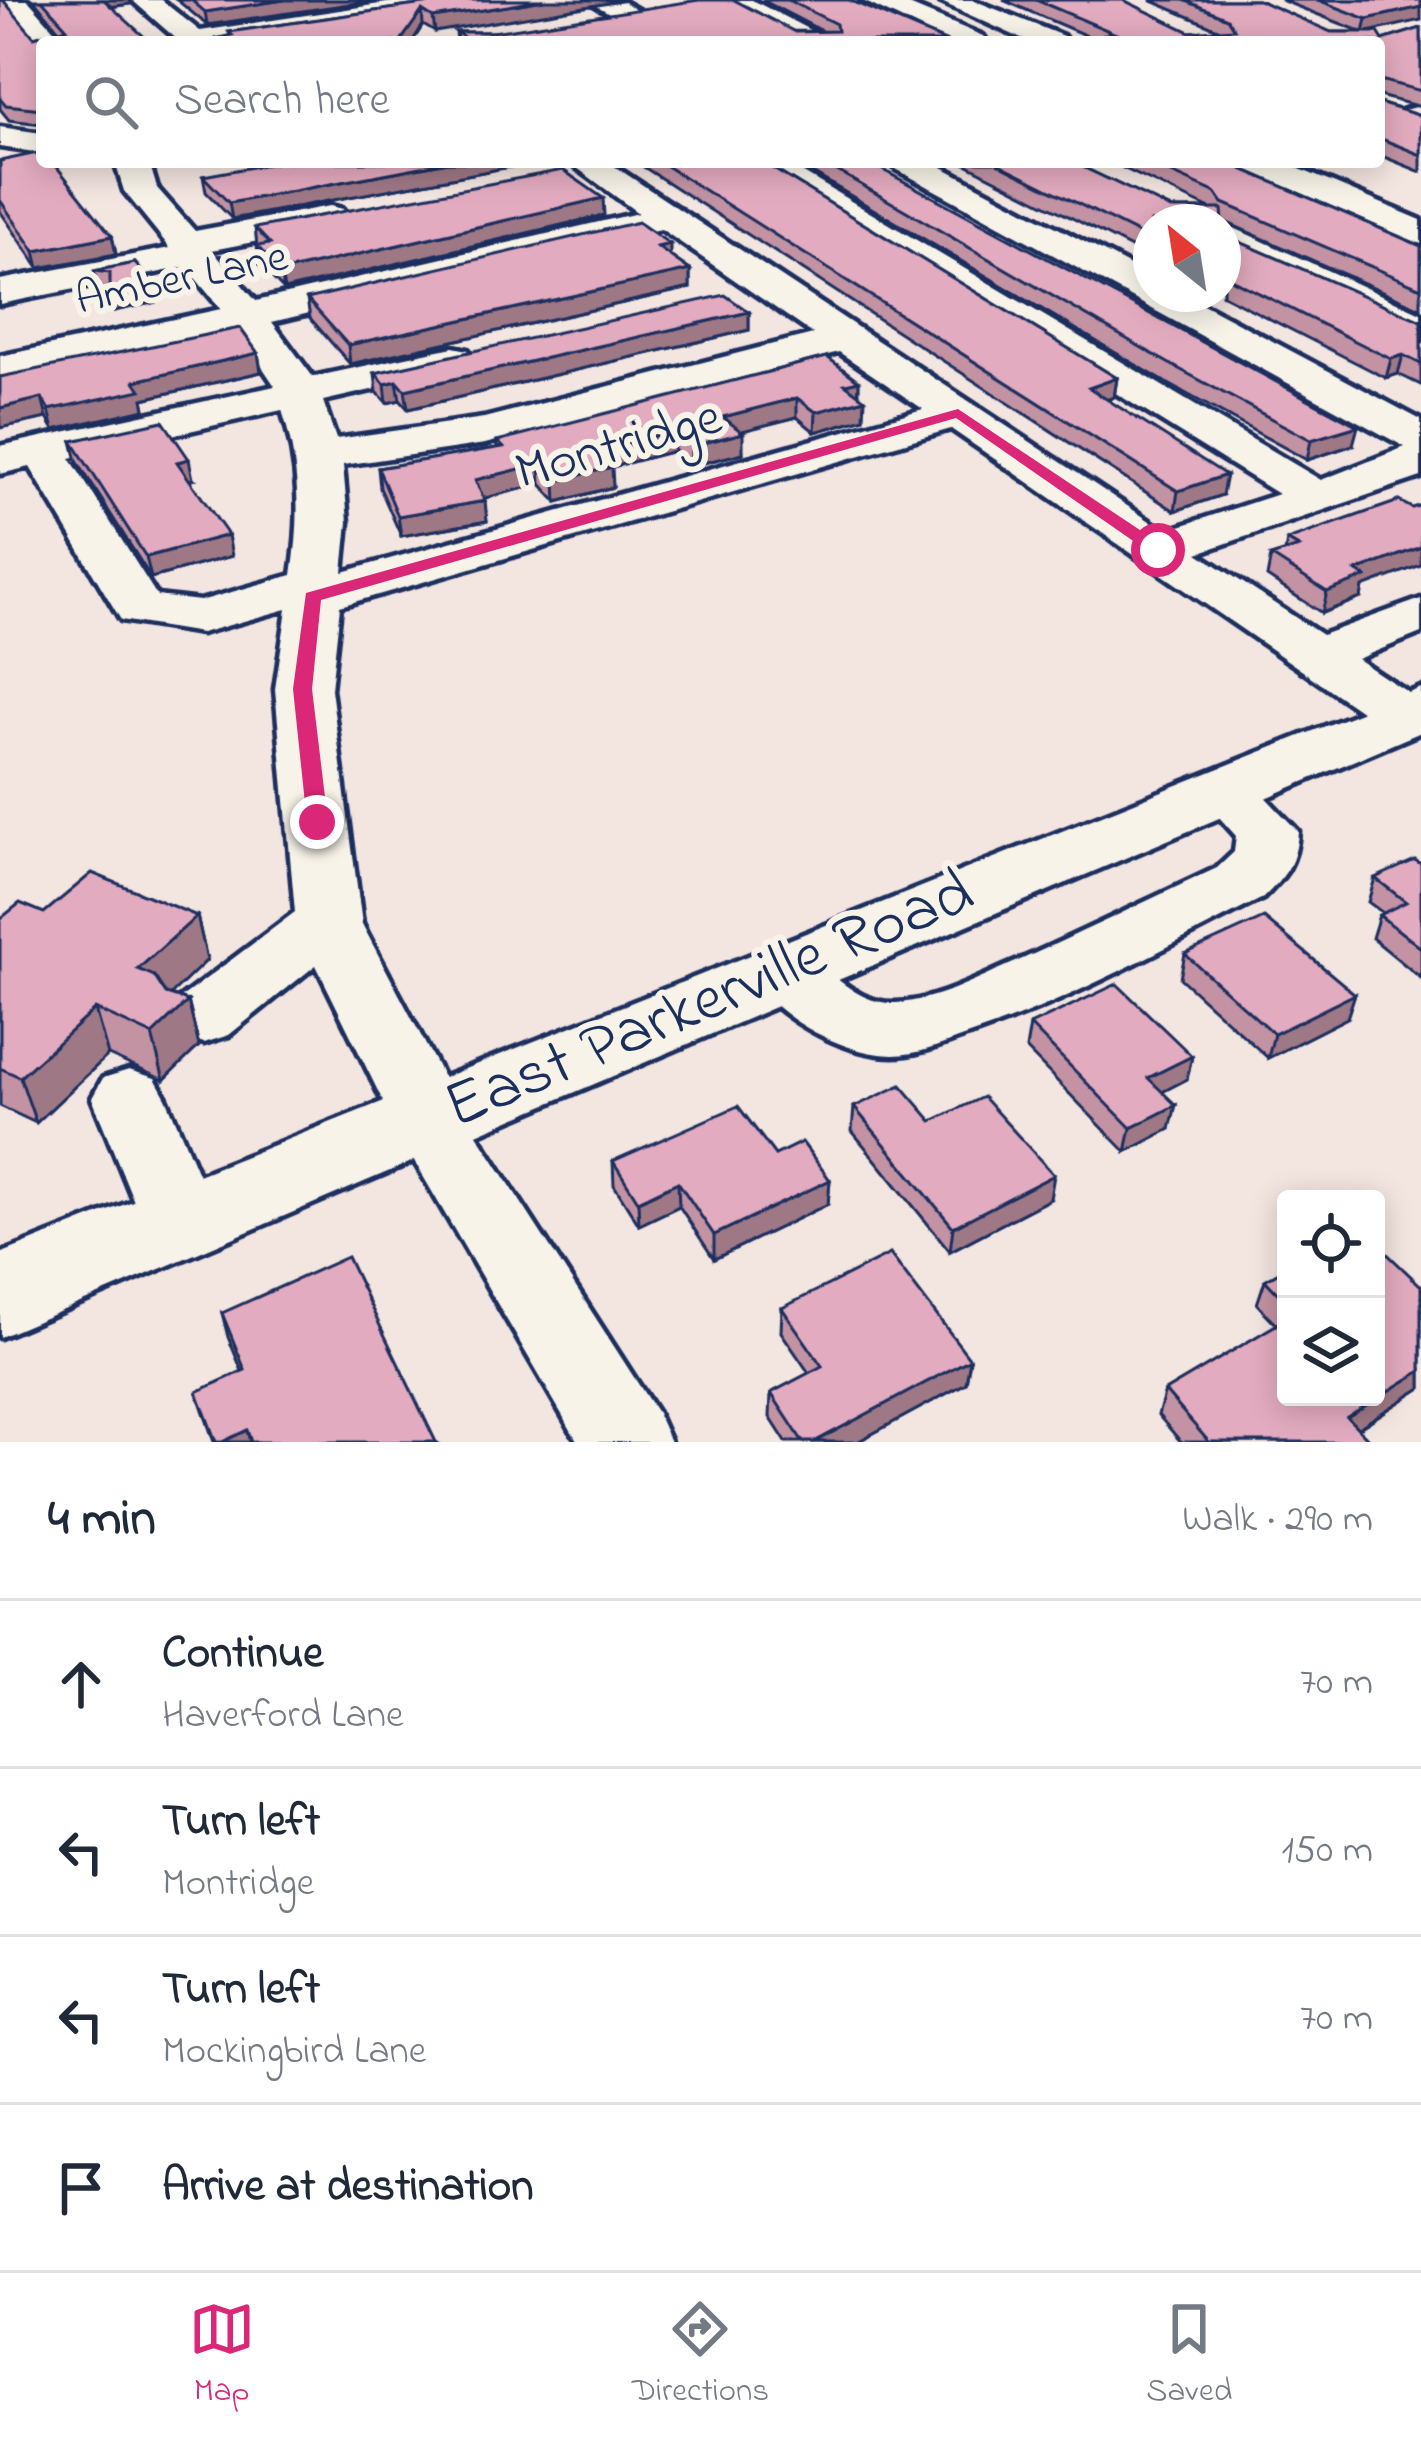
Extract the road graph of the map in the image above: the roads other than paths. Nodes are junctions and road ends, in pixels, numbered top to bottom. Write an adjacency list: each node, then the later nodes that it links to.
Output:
1 (13, 0): 11 (street)
2 (460, 0): 13 (street)
3 (731, 0): 15 (street)
4 (874, 0): 16 (street)
5 (950, 0): 17 (street)
6 (153, 6): 9 (street); 12 (street)
7 (612, 6): 8 (street); 10 (street); 14 (street)
8 (664, 6)
9 (206, 7)
10 (578, 20)
11 (45, 36)
12 (189, 36)
13 (227, 36)
14 (669, 36)
15 (806, 36)
16 (959, 36)
17 (1038, 36)
18 (1421, 92): 19 (street)
19 (1385, 103)
20 (1385, 107): 21 (street)
21 (1421, 121)
22 (134, 168): 33 (street)
23 (575, 168): 30 (street)
24 (771, 168): 51 (street)
25 (919, 168): 28 (street)
26 (1269, 168): 31 (street)
27 (1012, 182): 28 (street)
28 (966, 193): 35 (street)
29 (366, 209): 33 (street)
30 (665, 218): 36 (street); 40 (street, Amber Lane)
31 (1421, 233)
32 (1241, 243): 41 (street)
33 (190, 249): 37 (street); 40 (street)
34 (0, 251): 37 (street)
35 (1133, 282)
36 (769, 287): 38 (street); 42 (street)
37 (11, 290)
38 (724, 298)
39 (1188, 312): 47 (street)
40 (247, 315): 44 (street, Amber Lane); 45 (street)
41 (1421, 328)
42 (844, 338): 46 (street); 49 (street)
43 (500, 348): 45 (street)
44 (0, 369)
45 (299, 393): 48 (street); 49 (street)
46 (958, 413): 52 (street); 53 (street, Montridge)
47 (1421, 438)
48 (21, 454): 53 (street, Montridge)
49 (319, 455): 53 (street)
50 (1421, 457): 51 (street)
51 (1316, 497): 52 (street)
52 (1158, 550): 55 (street)
53 (313, 591): 58 (street)
54 (1421, 615): 55 (street)
55 (1316, 656): 56 (street)
56 (1413, 711): 57 (main road, East Parkerville Road)
57 (1225, 789): 59 (main road, East Parkerville Road); 59 (street)
58 (328, 921): 60 (street); 62 (street)
59 (779, 971): 62 (main road, East Parkerville Road)
60 (204, 1017)
61 (129, 1097): 63 (street)
62 (428, 1120): 63 (main road, East Parkerville Road); 65 (street)
63 (180, 1222): 64 (main road, East Parkerville Road)
64 (0, 1297)
65 (626, 1442)

